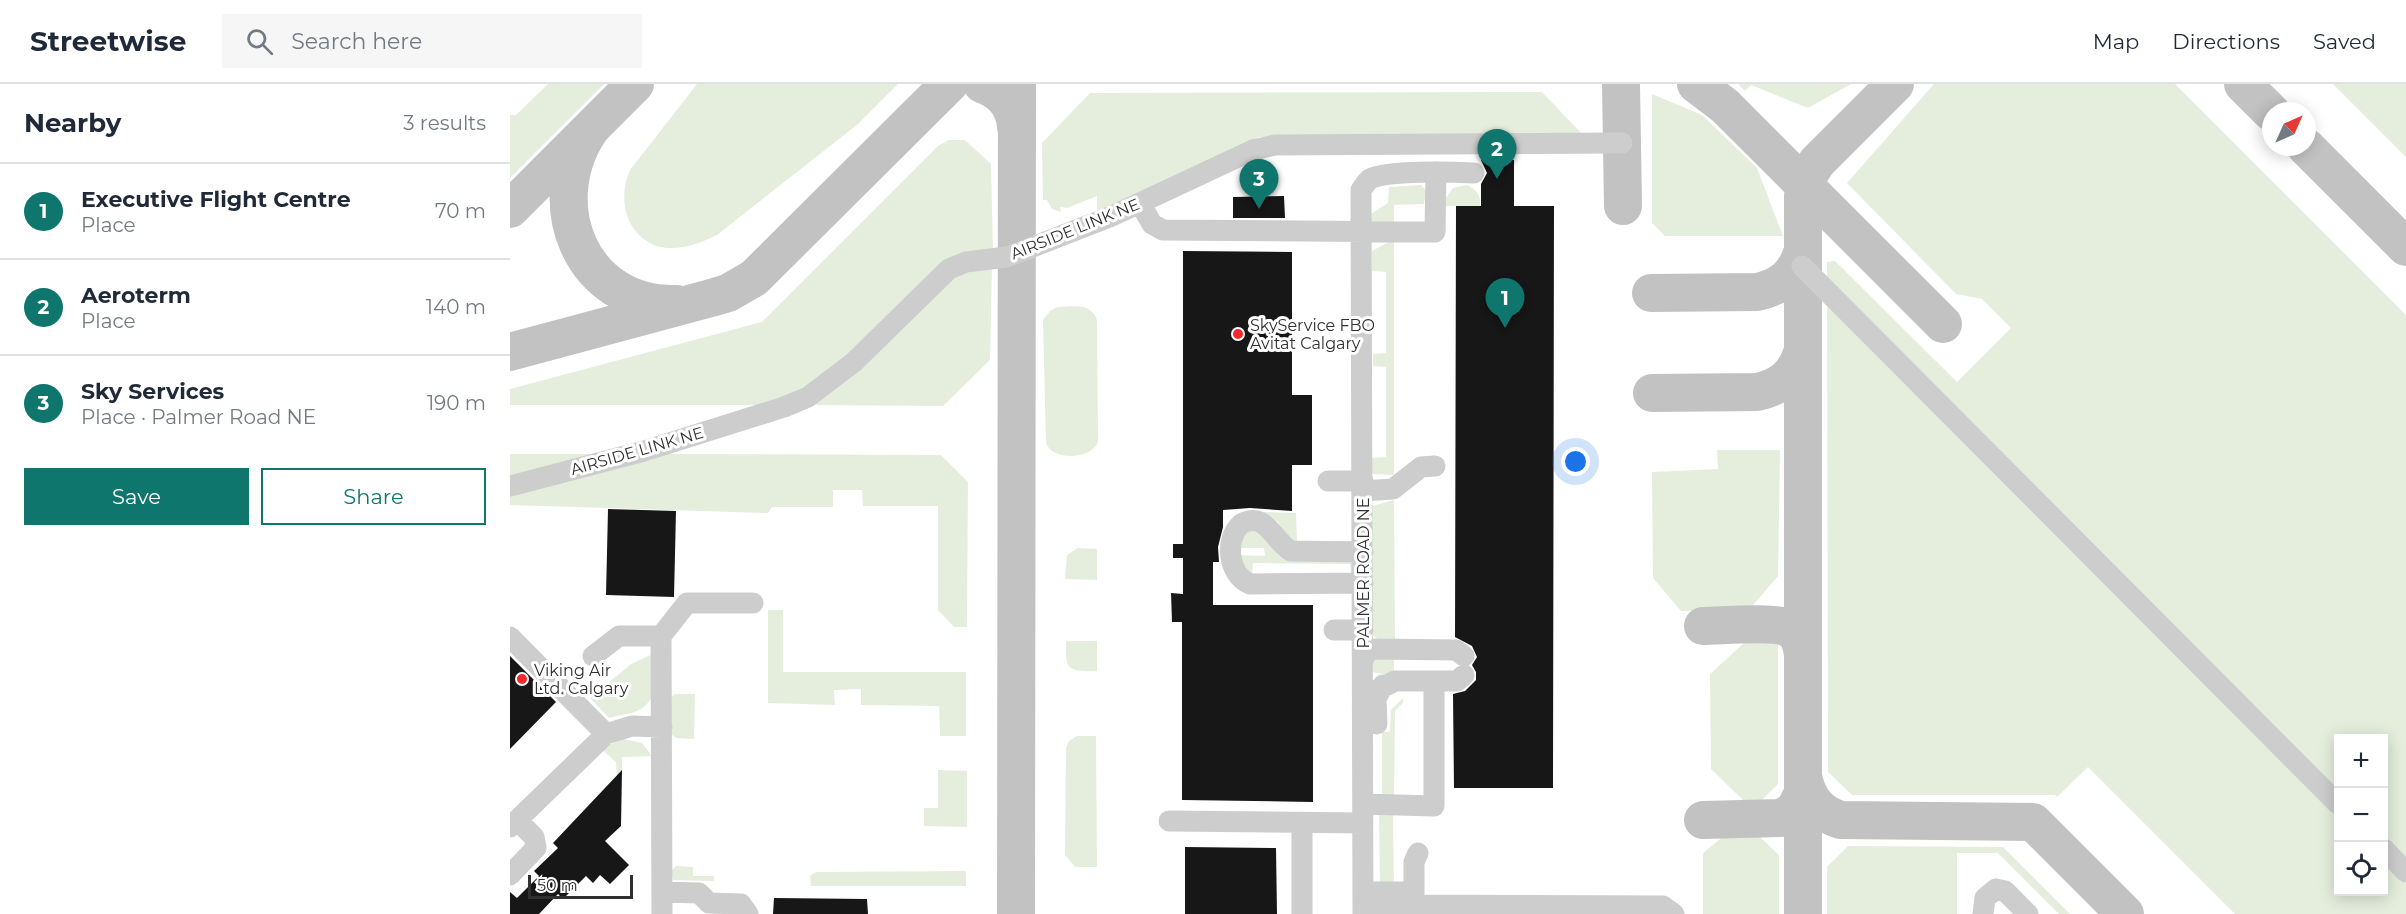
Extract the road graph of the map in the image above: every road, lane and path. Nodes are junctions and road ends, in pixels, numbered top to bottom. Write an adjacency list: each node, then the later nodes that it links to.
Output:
1 (1622, 143): 4 (street, AIRSIDE LINK NE)
2 (1436, 172): 3 (street, PALMER ROAD NE); 5 (street, PALMER ROAD NE); 5 (street)
3 (1474, 173)
4 (1140, 203): 5 (street); 9 (street, AIRSIDE LINK NE)
5 (1361, 231): 10 (street, PALMER ROAD NE)
6 (1802, 266): 27 (street)
7 (1435, 466): 10 (street)
8 (1328, 481): 10 (street)
9 (510, 486)
10 (1363, 486): 11 (street, PALMER ROAD NE)
11 (1363, 552): 12 (street, PALMER ROAD NE); 12 (street)
12 (1363, 583): 15 (street, PALMER ROAD NE)
13 (753, 603): 16 (street)
14 (1334, 630): 15 (street)
15 (1363, 630): 21 (street, PALMER ROAD NE)
16 (661, 636): 20 (street); 25 (street)
17 (510, 637): 26 (street)
18 (1386, 649): 19 (street); 21 (street); 23 (street)
19 (1439, 650): 22 (street); 22 (street)
20 (593, 656)
21 (1363, 660): 24 (street, PALMER ROAD NE)
22 (1436, 681): 23 (street); 28 (street)
23 (1385, 685): 24 (street); 28 (street)
24 (1363, 706): 28 (street, PALMER ROAD NE)
25 (662, 727): 26 (street); 36 (street)
26 (606, 734): 31 (street)
27 (2334, 800)
28 (1368, 811): 30 (street); 37 (street, PALMER ROAD NE)
29 (1169, 822): 30 (street)
30 (1302, 823): 41 (street)
31 (514, 824): 35 (street)
32 (2388, 853): 34 (street)
33 (1418, 854): 38 (street)
34 (2406, 872)
35 (510, 875)
36 (662, 892): 39 (street); 40 (street)
37 (1370, 904): 38 (street)
38 (1414, 904): 42 (street)
39 (662, 914)
40 (748, 914)
41 (1302, 914)
42 (1674, 914)
43 (1983, 914): 44 (street)
44 (2028, 914)

